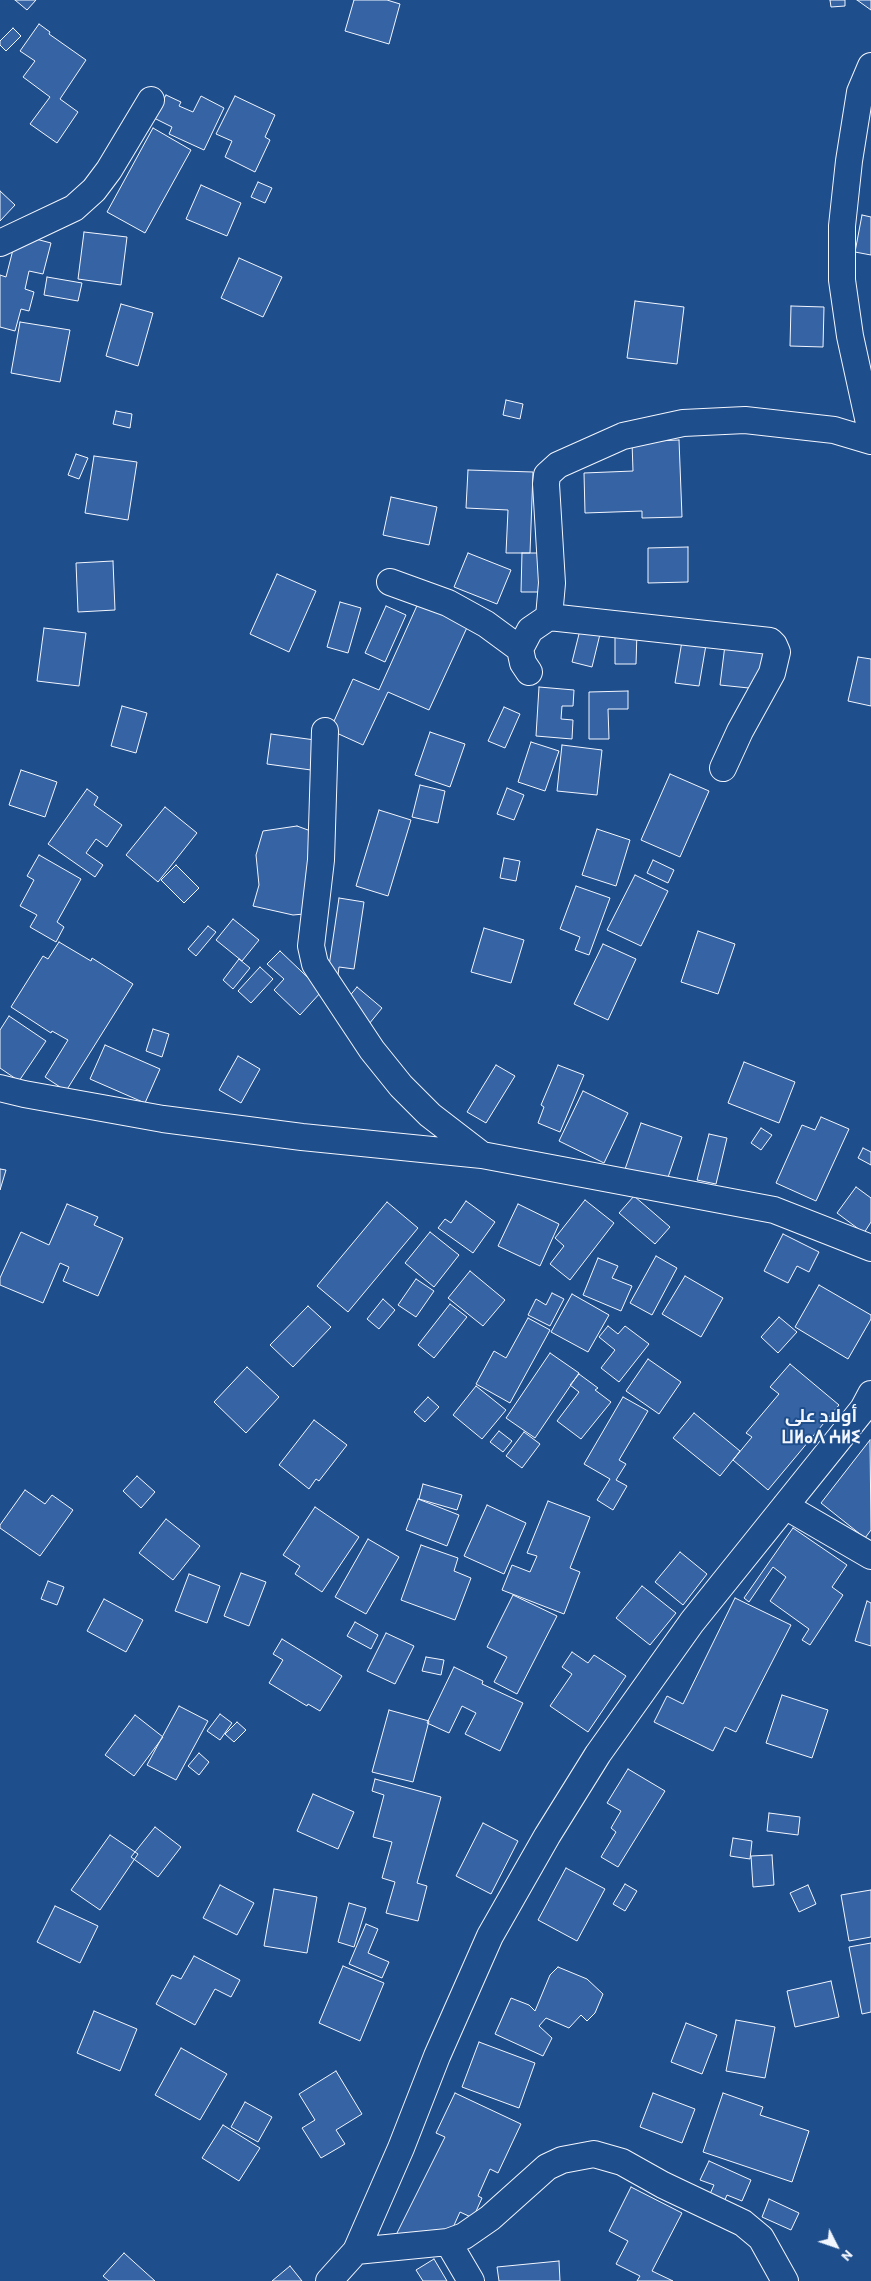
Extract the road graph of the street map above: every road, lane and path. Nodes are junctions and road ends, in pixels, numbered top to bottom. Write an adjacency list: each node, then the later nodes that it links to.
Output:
1 (871, 66): 4 (street)
2 (151, 100): 3 (street)
3 (0, 243)
4 (871, 432)
5 (871, 441): 7 (street)
6 (390, 582): 7 (street)
7 (549, 617): 9 (street)
8 (325, 731): 11 (street)
9 (723, 768)
10 (0, 1088): 11 (street)
11 (482, 1155): 12 (street)
12 (871, 1248)
13 (871, 1394): 14 (street)
14 (785, 1506): 15 (street); 17 (street)
15 (871, 1556)
16 (448, 2242): 17 (street); 19 (street); 20 (street)
17 (356, 2251): 18 (street)
18 (329, 2281)
19 (472, 2281)
20 (785, 2281)

